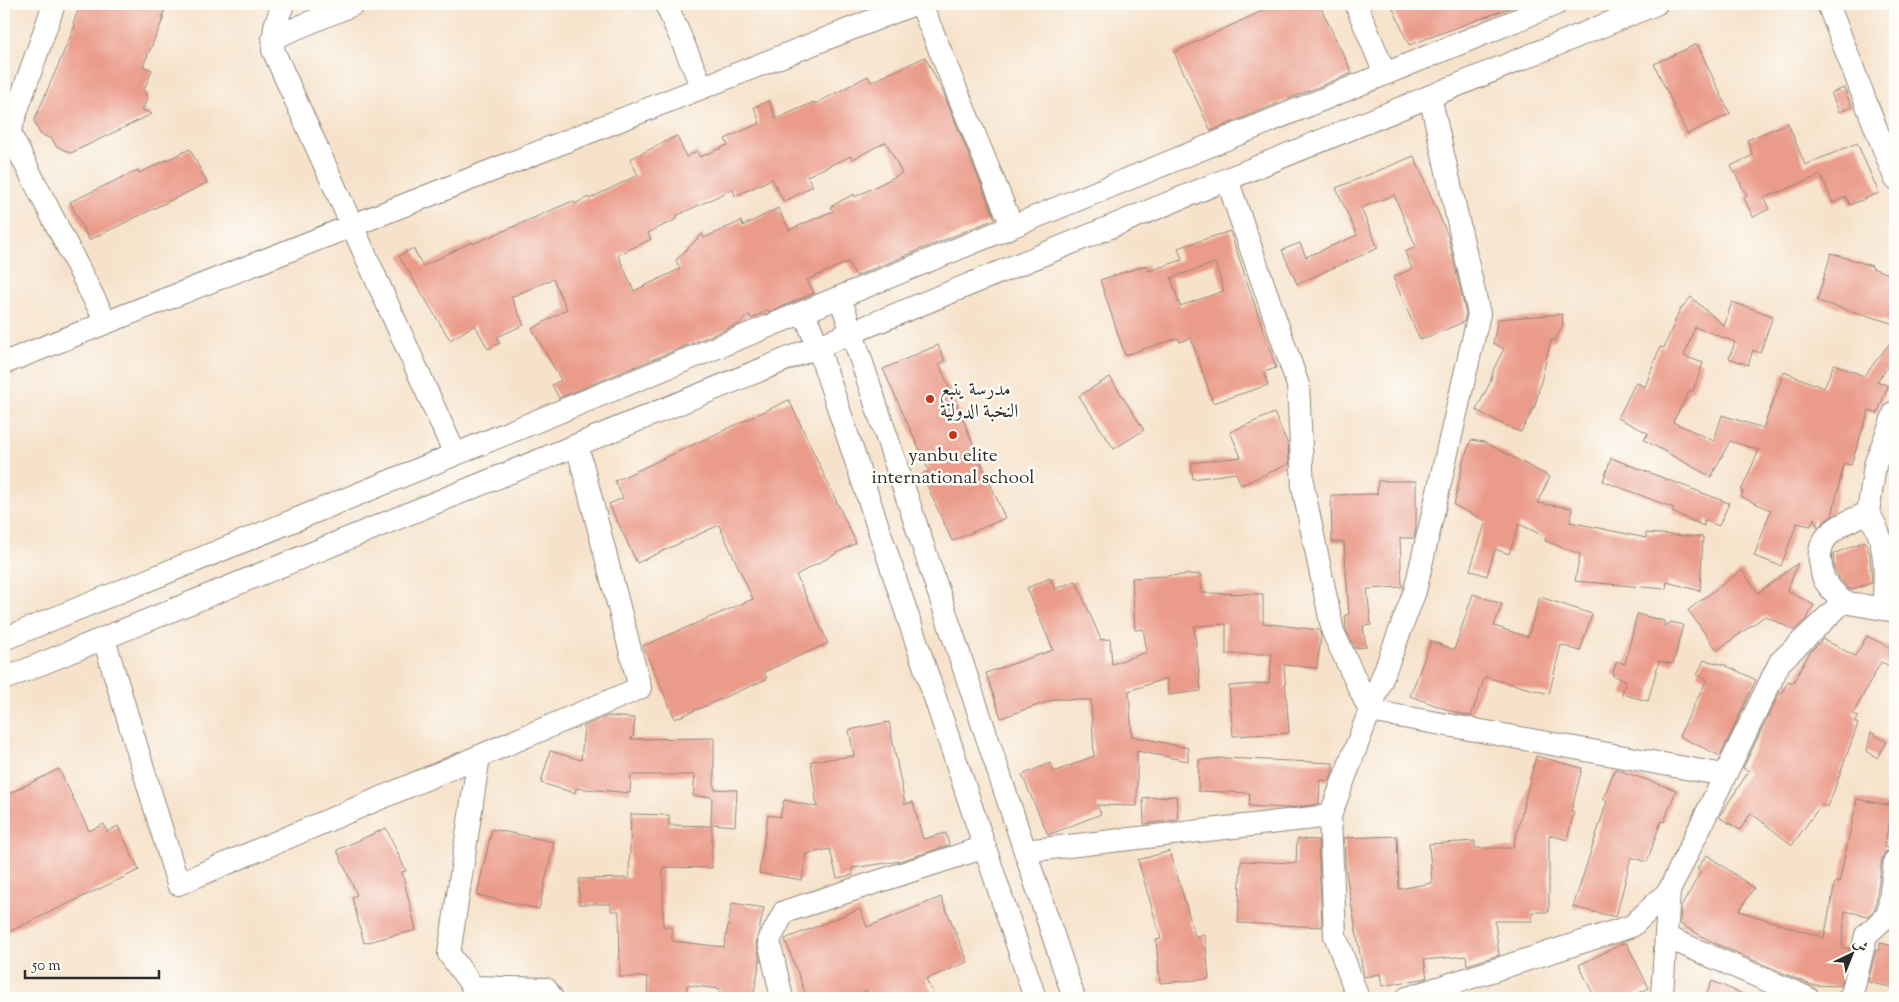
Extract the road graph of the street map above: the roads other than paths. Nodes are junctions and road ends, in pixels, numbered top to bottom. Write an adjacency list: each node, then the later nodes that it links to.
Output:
1 (54, 4): 15 (street)
2 (283, 4): 11 (street)
3 (354, 4): 11 (street)
4 (666, 4): 13 (street)
5 (914, 4): 13 (street)
6 (920, 4): 19 (street)
7 (1356, 4): 12 (street)
8 (1556, 4): 12 (street)
9 (1828, 4): 16 (street)
10 (1643, 6): 14 (street)
11 (273, 38): 18 (street)
12 (1385, 74): 19 (street)
13 (702, 87): 18 (street)
14 (1430, 96): 17 (street); 35 (street)
15 (6, 140): 22 (street)
16 (1895, 178)
17 (1227, 179): 23 (street); 35 (street)
18 (353, 226): 22 (street); 28 (street)
19 (1012, 226): 20 (street)
20 (840, 297): 21 (street); 23 (street)
21 (804, 312): 24 (street); 28 (street)
22 (106, 322): 25 (street)
23 (853, 332): 24 (street); 40 (street)
24 (818, 347): 27 (street); 39 (street)
25 (4, 363)
26 (1895, 412): 29 (street)
27 (577, 445): 33 (street); 36 (street)
28 (455, 454): 32 (street)
29 (1868, 513): 30 (street); 31 (street)
30 (1843, 602): 31 (street); 37 (street)
31 (1889, 610)
32 (4, 639)
33 (104, 639): 34 (street); 36 (street)
34 (4, 679)
35 (1370, 711): 37 (street); 38 (street)
36 (479, 756): 46 (street)
37 (1724, 775): 42 (street)
38 (1330, 816): 40 (street); 50 (street)
39 (985, 847): 47 (street); 48 (street)
40 (1025, 851): 49 (street)
41 (1895, 861): 45 (street)
42 (1669, 891): 43 (street); 51 (street)
43 (1666, 937): 44 (street); 52 (street)
44 (1660, 997)
45 (1856, 997)
46 (552, 998)
47 (782, 998)
48 (1035, 998)
49 (1074, 998)
50 (1358, 998)
51 (1408, 998)
52 (1808, 998)

